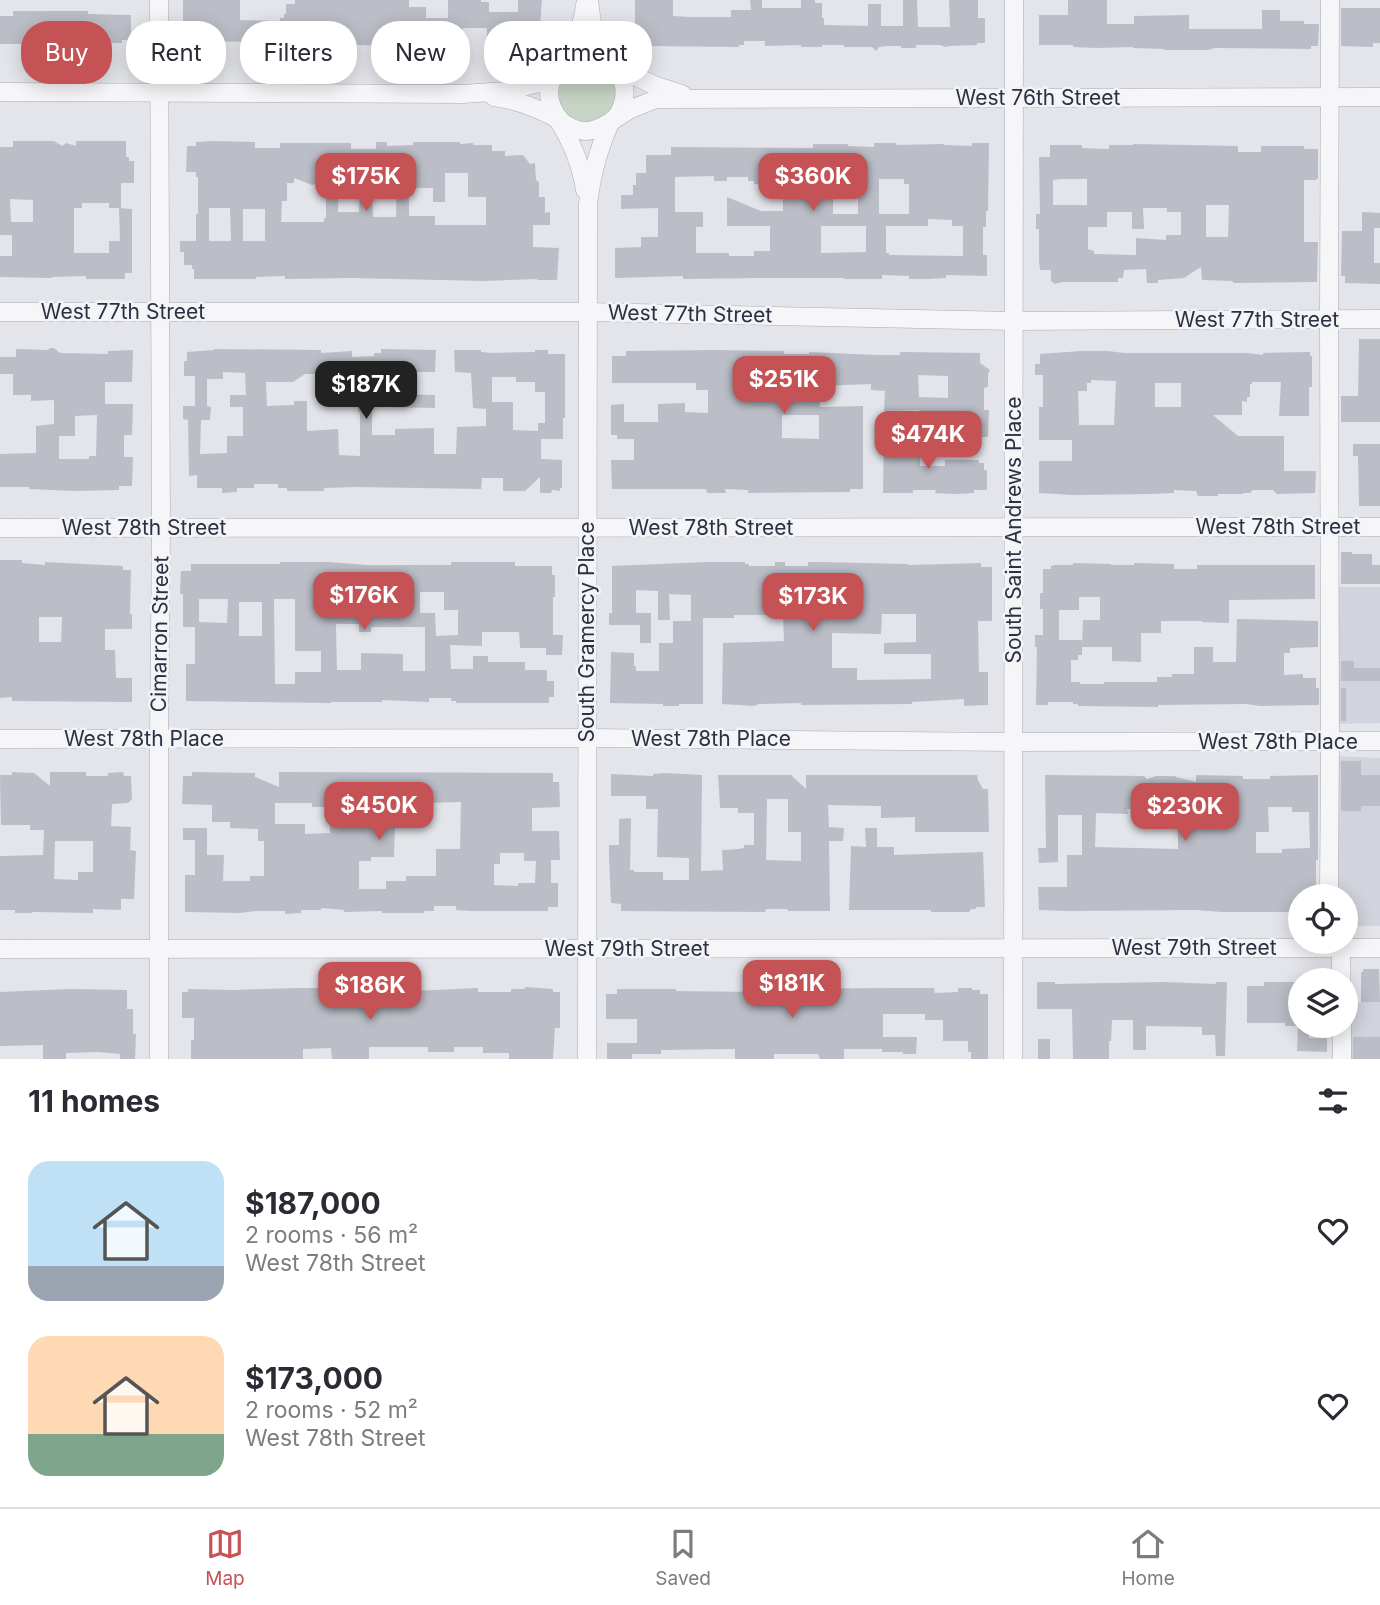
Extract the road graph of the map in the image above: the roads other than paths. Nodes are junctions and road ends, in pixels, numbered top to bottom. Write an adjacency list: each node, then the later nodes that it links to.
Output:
1 (159, 0): 12 (street, Cimarron Street)
2 (587, 0): 5 (street); 6 (street)
3 (1014, 0): 14 (street, South Saint Andrews Place)
4 (1330, 0): 16 (street)
5 (582, 21)
6 (591, 21)
7 (534, 84): 13 (street)
8 (551, 84): 18 (street)
9 (623, 84): 19 (street)
10 (652, 84): 17 (street, West 76th Street)
11 (0, 92): 12 (street)
12 (160, 93): 13 (street); 22 (street, Cimarron Street)
13 (463, 94): 18 (street)
14 (1014, 97): 16 (street, West 76th Street); 17 (street, West 76th Street); 26 (street, South Saint Andrews Place)
15 (1380, 97): 16 (street, West 76th Street)
16 (1330, 98): 25 (street)
17 (695, 99): 19 (street, West 76th Street)
18 (558, 119): 19 (street); 20 (street, South Gramercy Place)
19 (611, 122): 20 (street, South Gramercy Place)
20 (588, 204): 23 (street, South Gramercy Place)
21 (0, 312): 22 (street, West 77th Street)
22 (160, 312): 23 (street, West 77th Street); 31 (street, Cimarron Street)
23 (587, 312): 26 (street, West 77th Street); 32 (street, South Gramercy Place)
24 (1380, 319): 25 (street, West 77th Street)
25 (1329, 320): 26 (street, West 77th Street); 28 (street)
26 (1014, 321): 27 (street, South Saint Andrews Place)
27 (1014, 527): 28 (street, West 78th Street); 32 (street, West 78th Street); 37 (street, South Saint Andrews Place)
28 (1330, 527): 29 (street, West 78th Street); 38 (street)
29 (1380, 527)
30 (0, 528): 31 (street, West 78th Street)
31 (161, 528): 32 (street, West 78th Street); 35 (street, Cimarron Street)
32 (587, 528): 33 (street, South Gramercy Place)
33 (587, 738): 35 (street, West 78th Place); 37 (street, West 78th Place); 42 (street, South Gramercy Place)
34 (0, 739): 35 (street, West 78th Place)
35 (159, 739): 46 (street, Cimarron Street)
36 (1380, 741): 38 (street, West 78th Place)
37 (1013, 742): 38 (street, West 78th Place); 43 (street, South Saint Andrews Place)
38 (1330, 742): 39 (street)
39 (1329, 884)
40 (1288, 946): 43 (street, West 79th Street)
41 (1358, 947): 44 (street, West 79th Street)
42 (587, 948): 43 (street, West 79th Street); 46 (street, West 79th Street); 49 (street, South Gramercy Place)
43 (1014, 948): 50 (street, South Saint Andrews Place)
44 (1380, 948)
45 (0, 949): 46 (street, West 79th Street)
46 (160, 949): 48 (street, Cimarron Street)
47 (1342, 1038): 51 (street)
48 (159, 1059)
49 (587, 1059)
50 (1013, 1059)
51 (1342, 1059)

